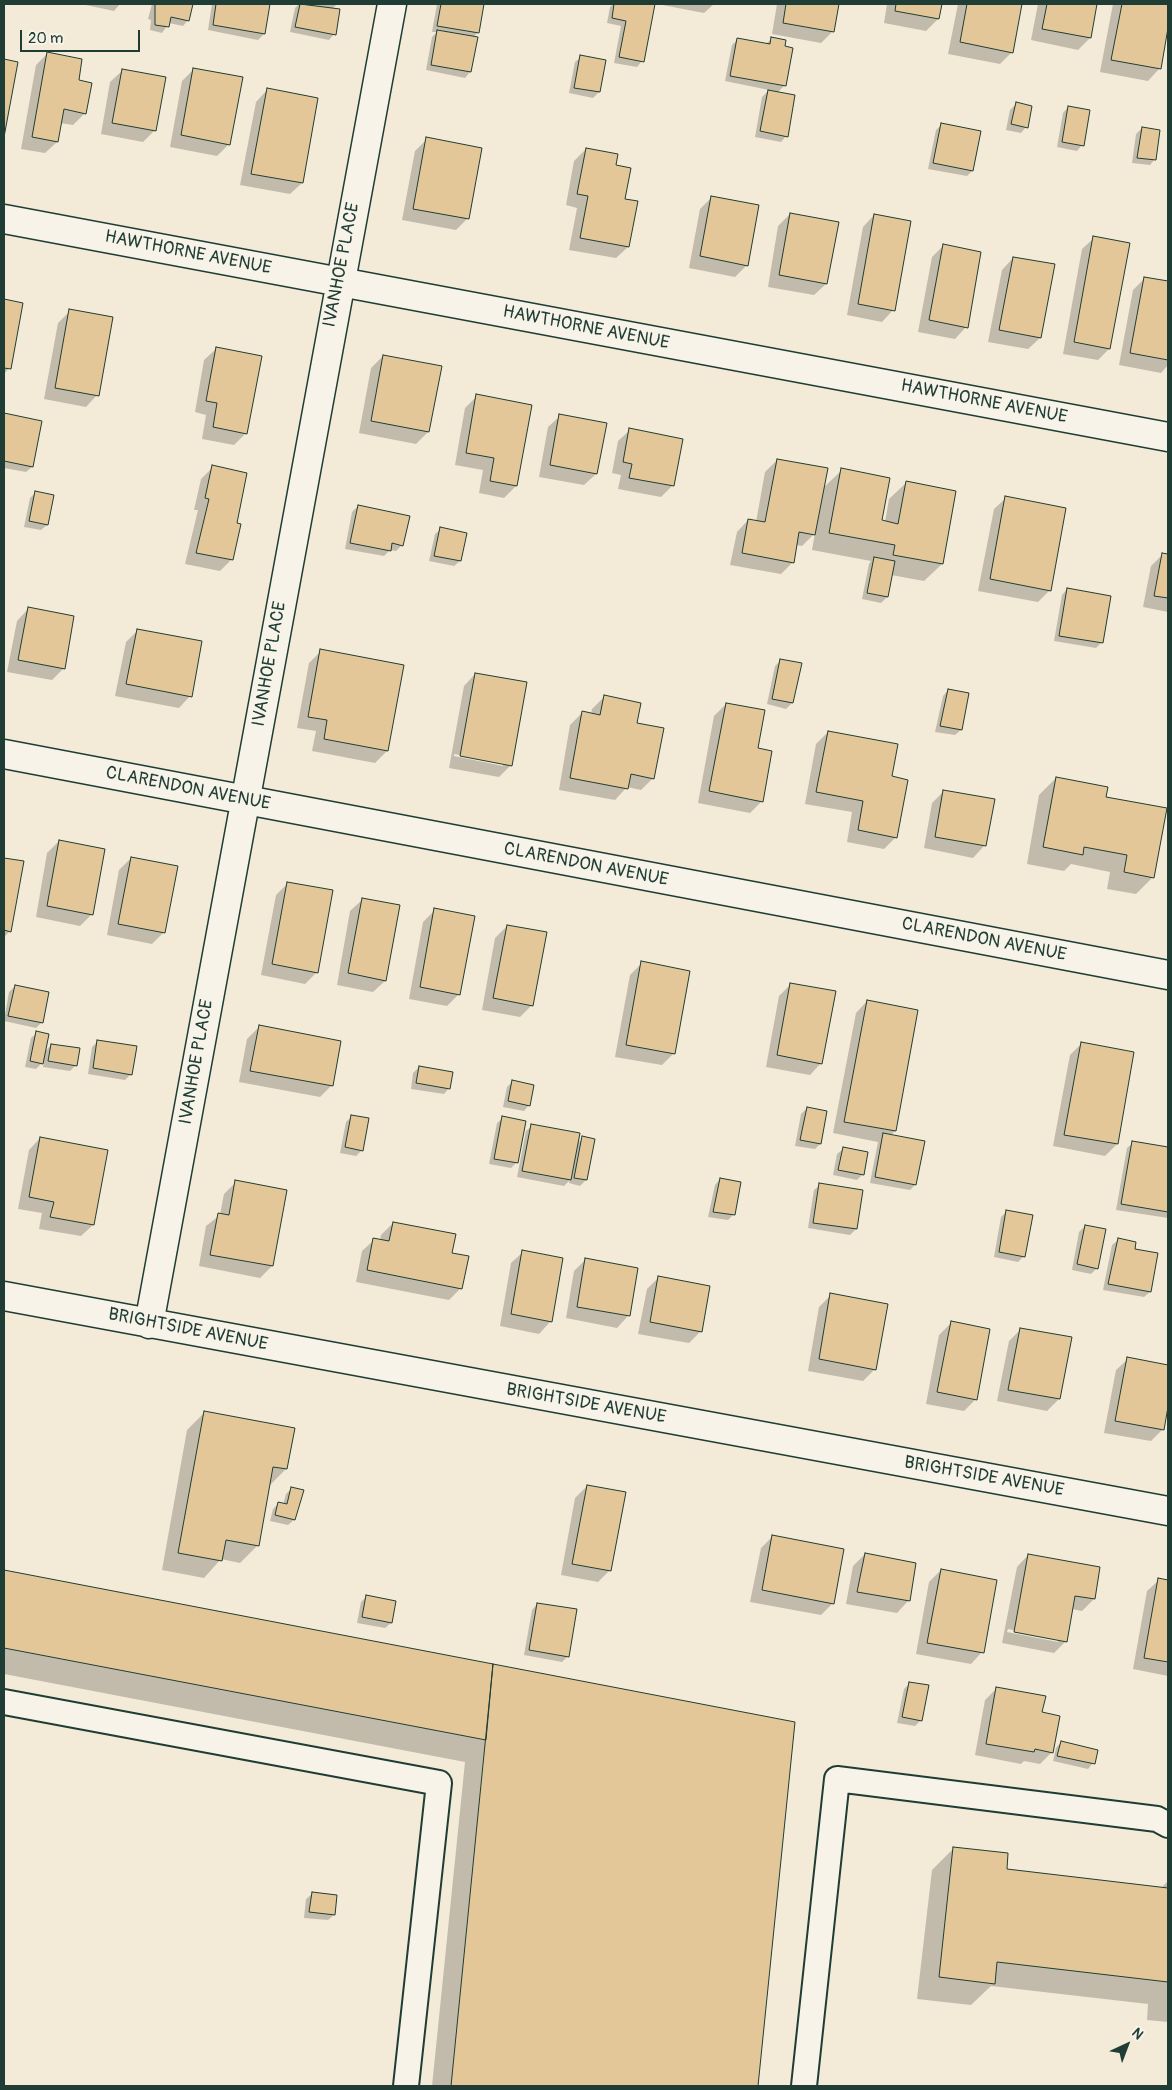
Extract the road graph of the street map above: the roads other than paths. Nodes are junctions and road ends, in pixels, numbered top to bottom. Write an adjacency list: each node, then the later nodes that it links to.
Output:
1 (392, 4): 3 (street, IVANHOE PLACE)
2 (4, 218): 3 (street, HAWTHORNE AVENUE)
3 (339, 282): 4 (street, HAWTHORNE AVENUE); 6 (street, IVANHOE PLACE)
4 (1168, 437)
5 (4, 754): 6 (street, CLARENDON AVENUE)
6 (245, 800): 7 (street, CLARENDON AVENUE); 9 (street, IVANHOE PLACE)
7 (1168, 975)
8 (4, 1296): 9 (street, BRIGHTSIDE AVENUE)
9 (149, 1324): 10 (street, BRIGHTSIDE AVENUE)
10 (1168, 1511)
11 (4, 1702): 13 (lane)
12 (1168, 1825): 14 (lane)
13 (406, 2086)
14 (804, 2086)

